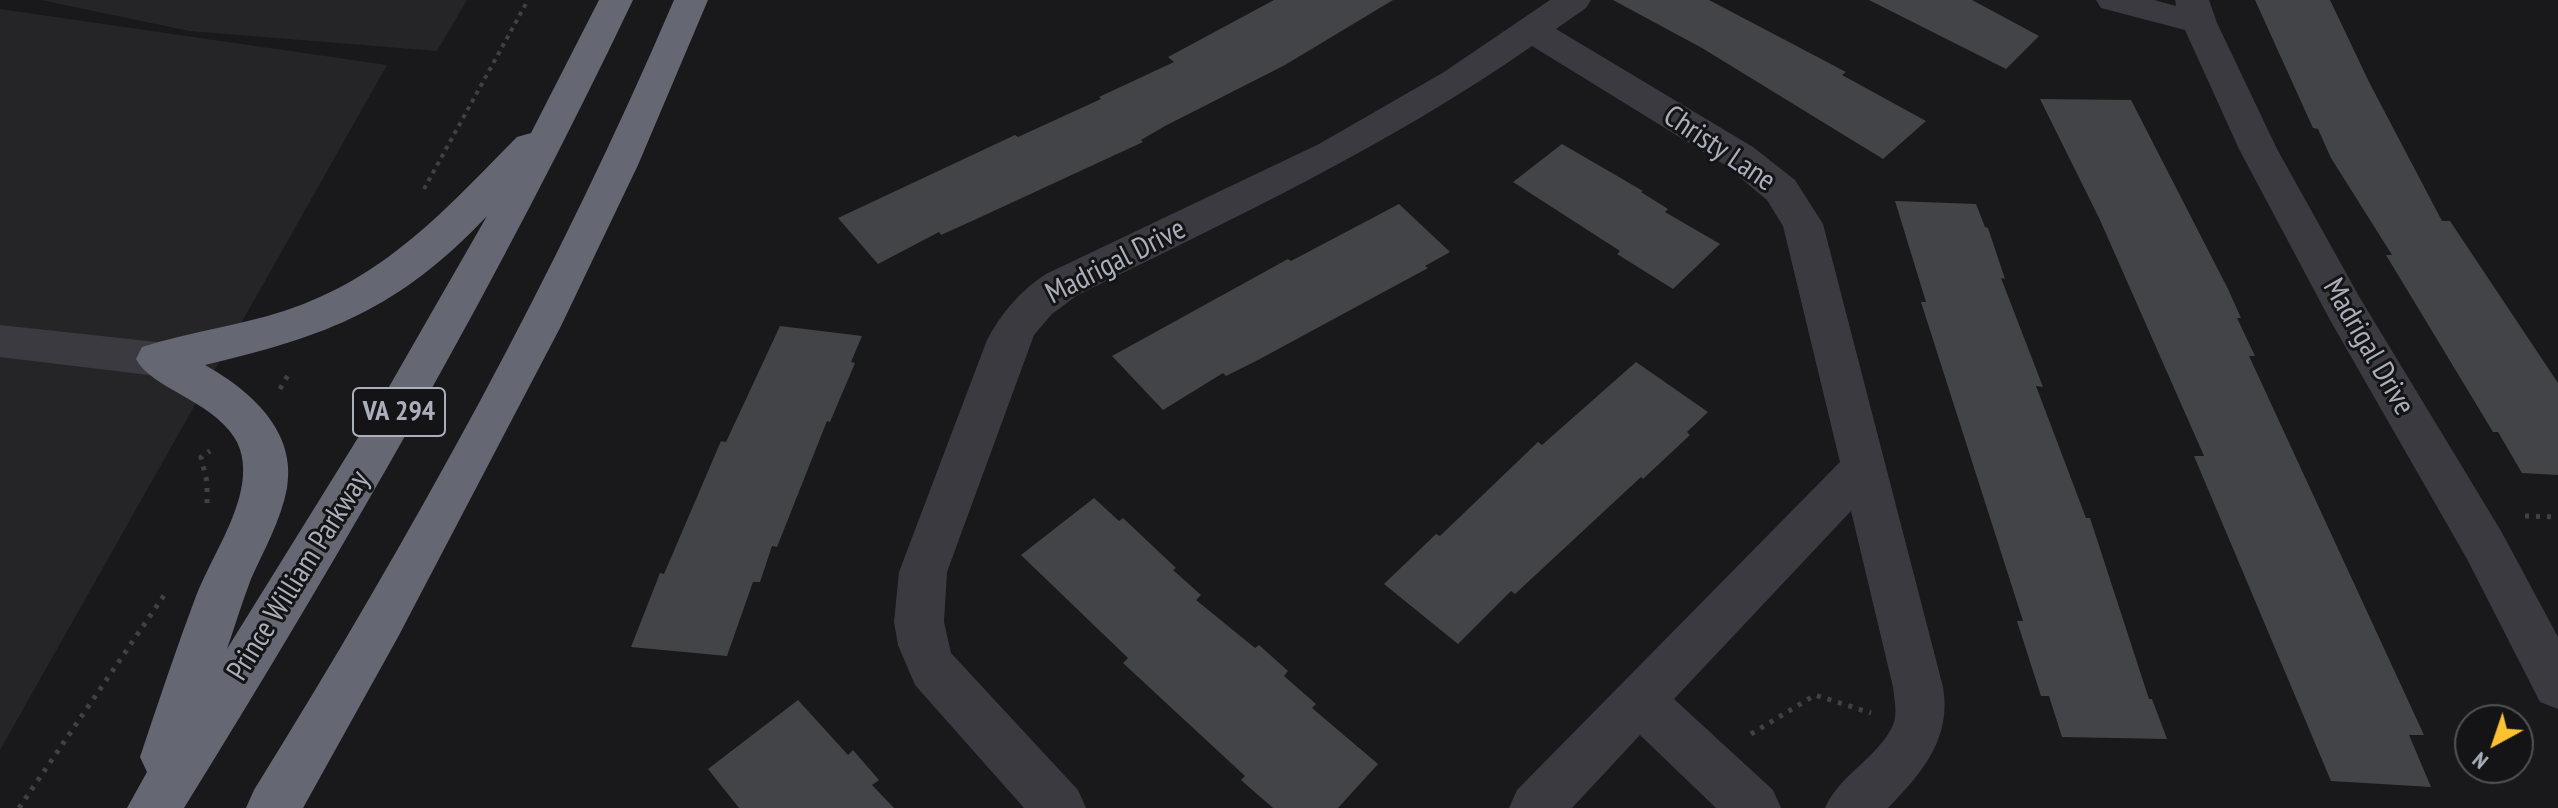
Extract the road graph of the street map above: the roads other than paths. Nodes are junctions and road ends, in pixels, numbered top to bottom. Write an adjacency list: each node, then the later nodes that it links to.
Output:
1 (616, 0): 7 (highway, Prince William Parkway / VA 294)
2 (691, 0): 14 (highway, VA 294)
3 (1574, 0): 6 (street, Madrigal Drive)
4 (2113, 0): 5 (street)
5 (2196, 11): 11 (street, Madrigal Drive)
6 (1532, 30): 10 (street, Christy Lane); 15 (street, Madrigal Drive)
7 (562, 114): 9 (highway); 13 (highway, Prince William Parkway / VA 294)
8 (0, 341): 9 (street)
9 (157, 359): 13 (highway)
10 (1864, 467): 12 (street); 18 (street, Christy Lane)
11 (2558, 686)
12 (1639, 700): 16 (street); 17 (street)
13 (151, 808)
14 (273, 808)
15 (1059, 808)
16 (1536, 808)
17 (1754, 808)
18 (1852, 808)

